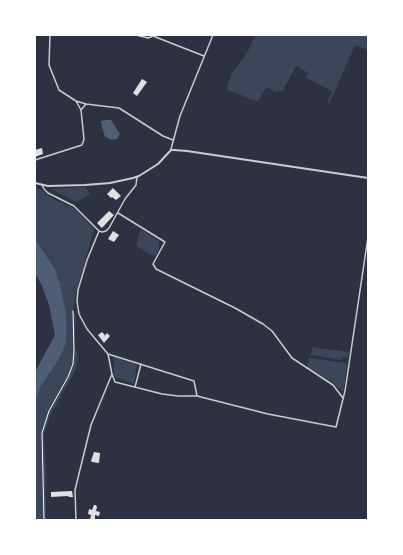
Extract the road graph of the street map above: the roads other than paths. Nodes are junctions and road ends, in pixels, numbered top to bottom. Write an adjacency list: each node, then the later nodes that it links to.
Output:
1 (50, 35): 5 (street)
2 (136, 35): 4 (street)
3 (213, 35): 4 (street)
4 (204, 56): 8 (street)
5 (76, 100): 6 (street); 7 (street)
6 (86, 104): 7 (street); 8 (street)
7 (81, 110): 10 (street)
8 (173, 140): 9 (street)
9 (171, 150): 11 (street); 12 (street)
10 (35, 160)
11 (137, 177): 14 (street); 15 (street)
12 (368, 178)
13 (35, 183): 14 (street)
14 (42, 185): 16 (street)
15 (118, 213): 16 (street); 23 (street)
16 (99, 231): 18 (street)
17 (368, 237): 23 (street)
18 (108, 354): 19 (street); 20 (street)
19 (141, 364): 21 (street); 22 (street)
20 (112, 374): 21 (street); 24 (street)
21 (135, 386): 22 (street)
22 (197, 396): 23 (street)
23 (343, 398)
24 (76, 520)

